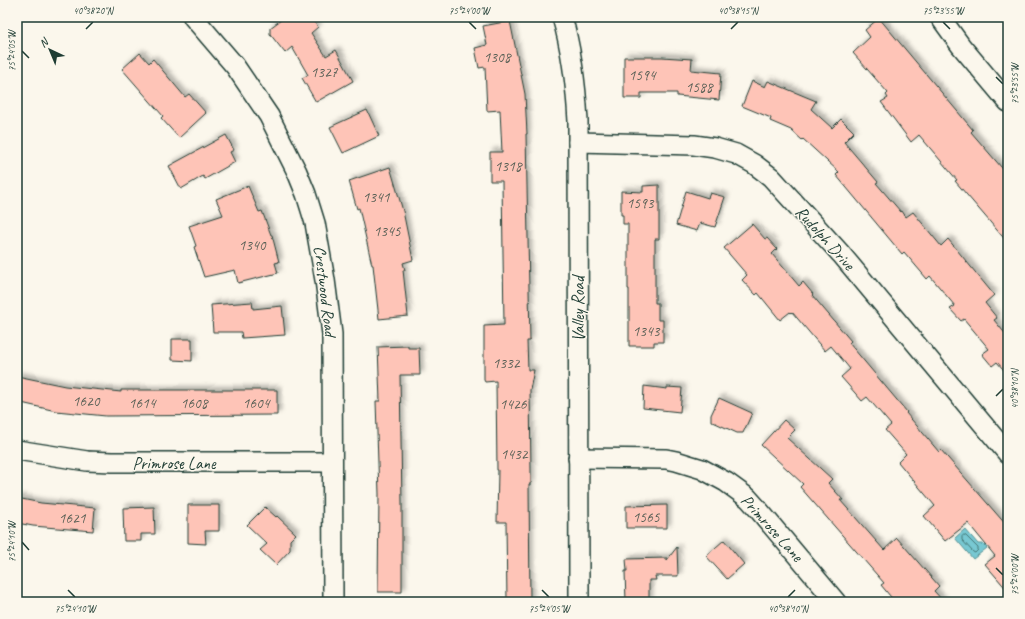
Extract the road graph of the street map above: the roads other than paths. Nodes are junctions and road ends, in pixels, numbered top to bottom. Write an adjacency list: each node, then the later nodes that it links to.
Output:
1 (193, 17): 9 (street, Crestwood Road)
2 (562, 17): 5 (street, Valley Road)
3 (940, 17): 4 (street)
4 (1008, 102)
5 (578, 142): 7 (street, Rudolph Drive); 8 (street, Valley Road)
6 (17, 450): 9 (street, Primrose Lane)
7 (1008, 454)
8 (578, 458): 11 (street, Valley Road); 12 (street, Primrose Lane)
9 (332, 462): 10 (street, Crestwood Road)
10 (333, 602)
11 (579, 602)
12 (836, 602)

